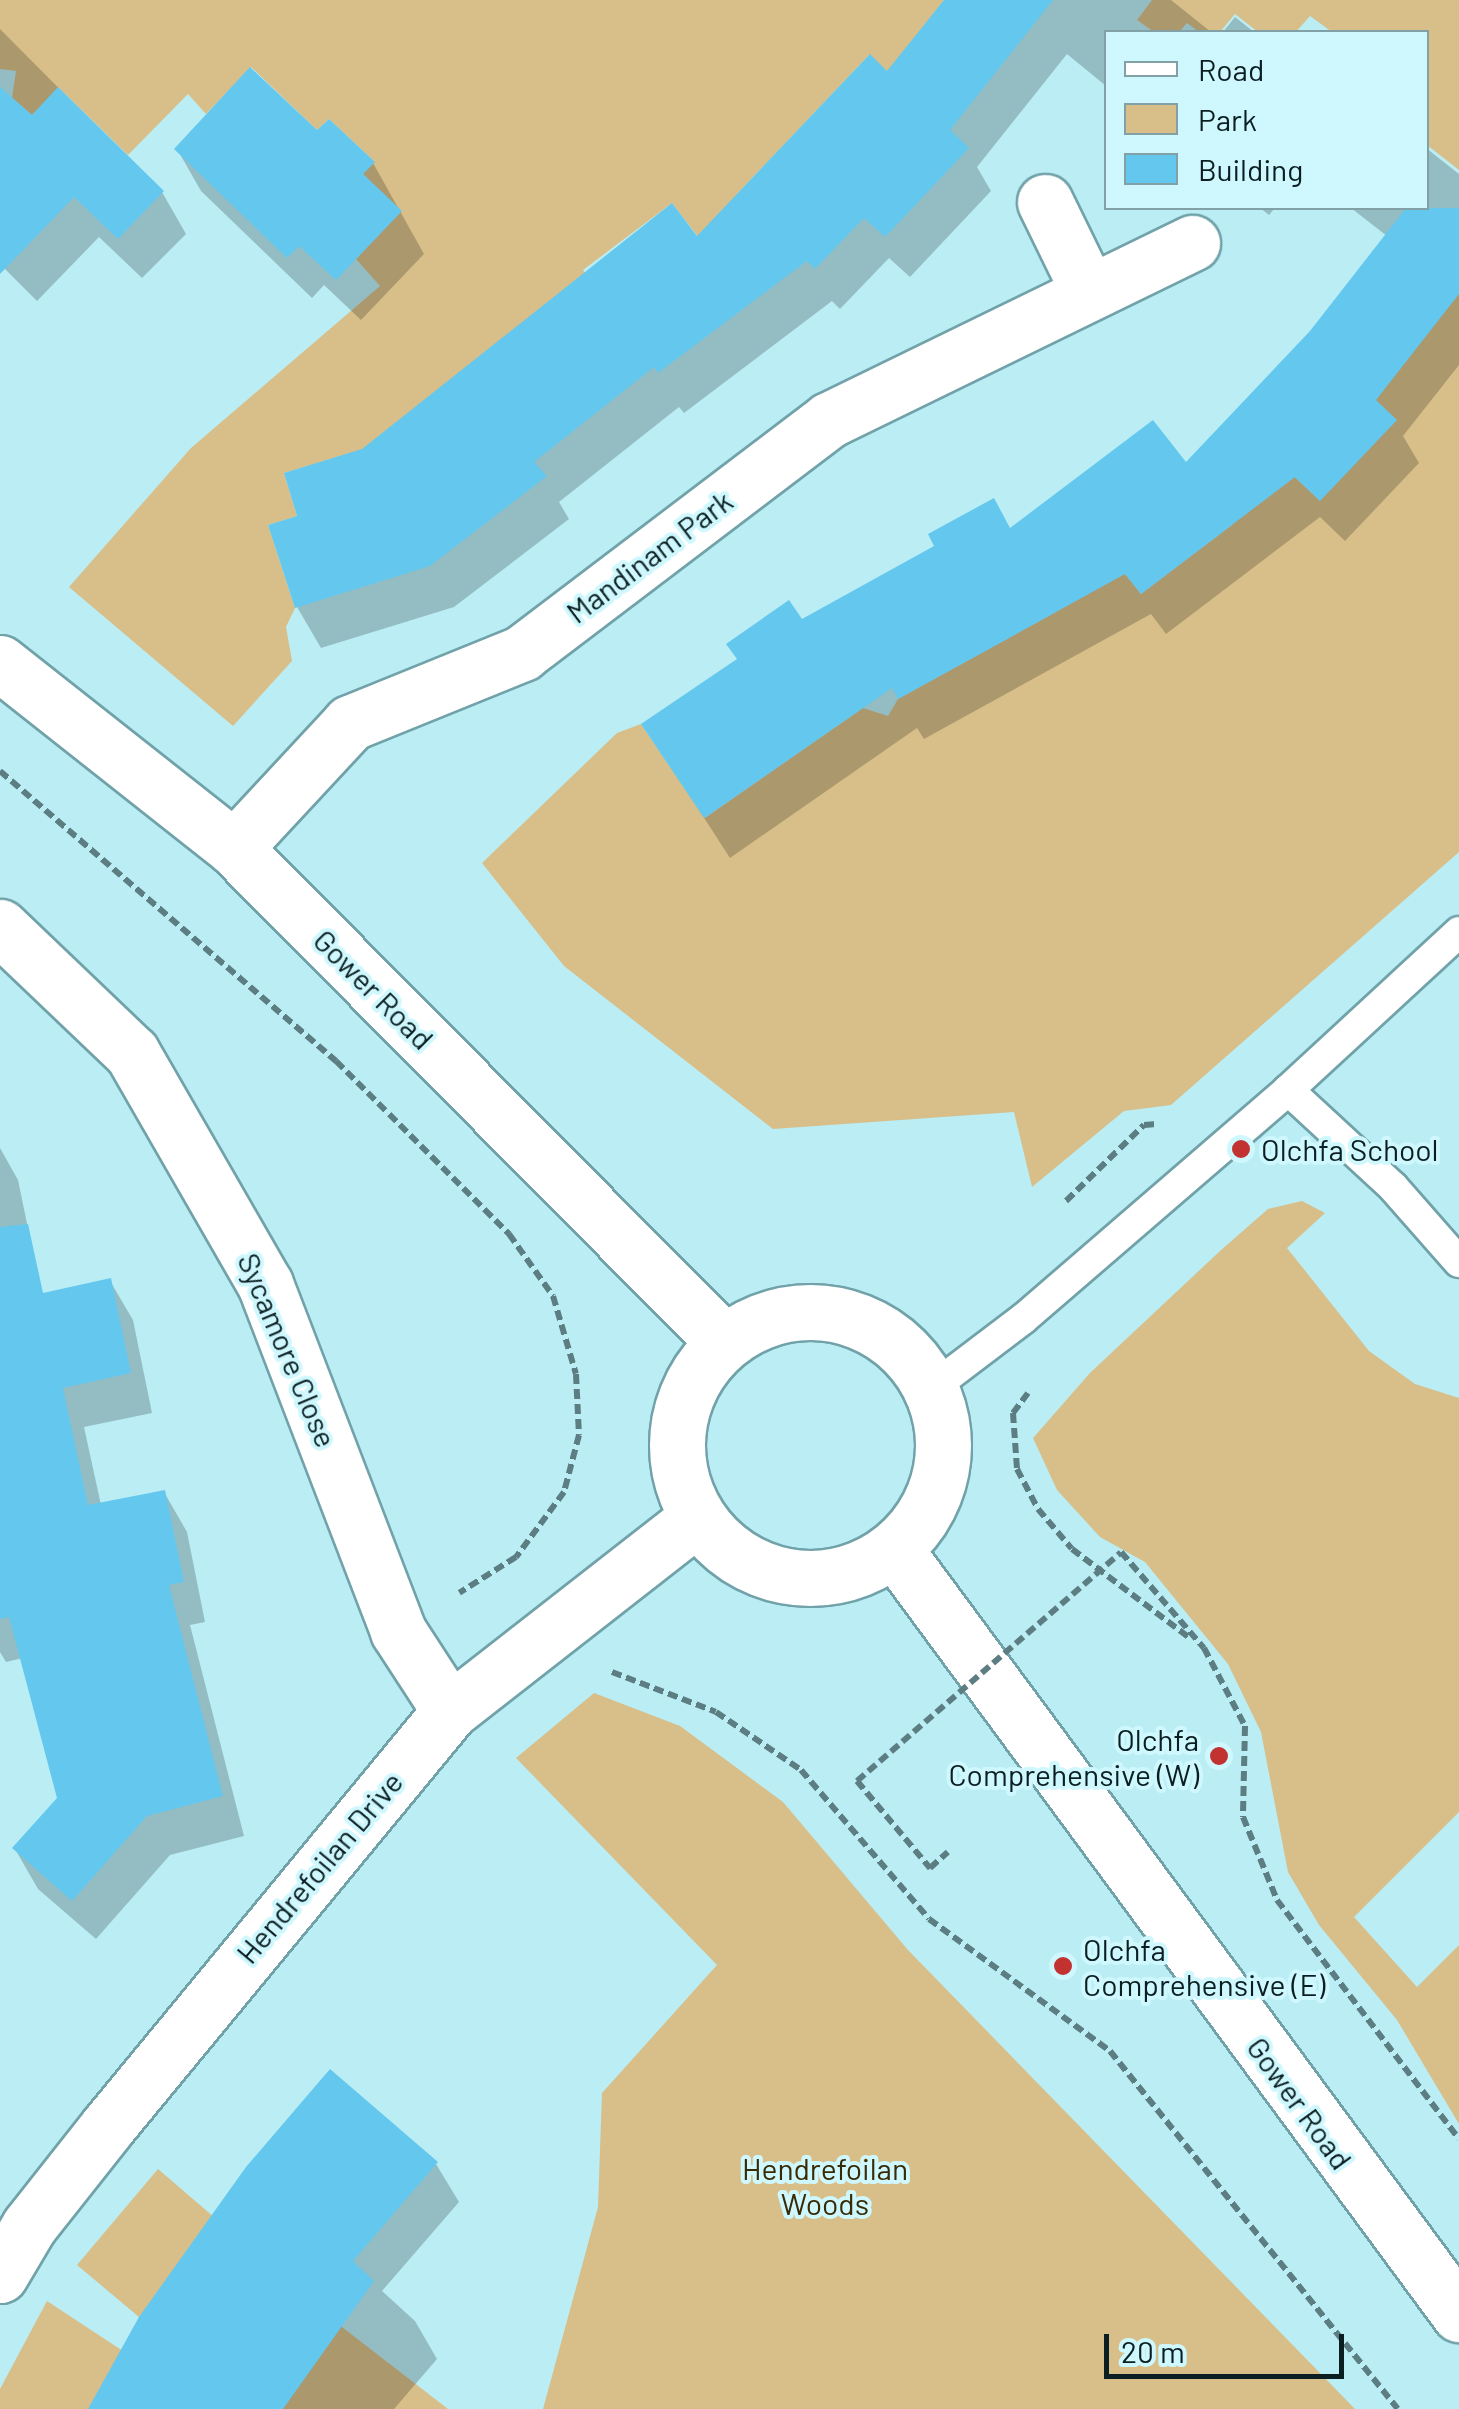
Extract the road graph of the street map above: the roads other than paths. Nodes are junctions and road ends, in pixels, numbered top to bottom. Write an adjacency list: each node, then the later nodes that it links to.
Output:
1 (1045, 202): 3 (street)
2 (1192, 243): 3 (street, Mandinam Park)
3 (1088, 290): 5 (street, Mandinam Park)
4 (0, 664): 5 (street, Gower Road)
5 (234, 848): 10 (street, Gower Road)
6 (0, 928): 14 (street, Sycamore Close)
7 (1459, 932): 8 (lane)
8 (1288, 1090): 9 (lane); 11 (lane)
9 (1459, 1262)
10 (724, 1342): 11 (street); 12 (street)
11 (932, 1388): 13 (street)
12 (697, 1518): 13 (street); 14 (street, Hendrefoilan Drive)
13 (895, 1550): 16 (street, Gower Road)
14 (450, 1711): 15 (street, Hendrefoilan Drive)
15 (0, 2274)
16 (1459, 2314)

